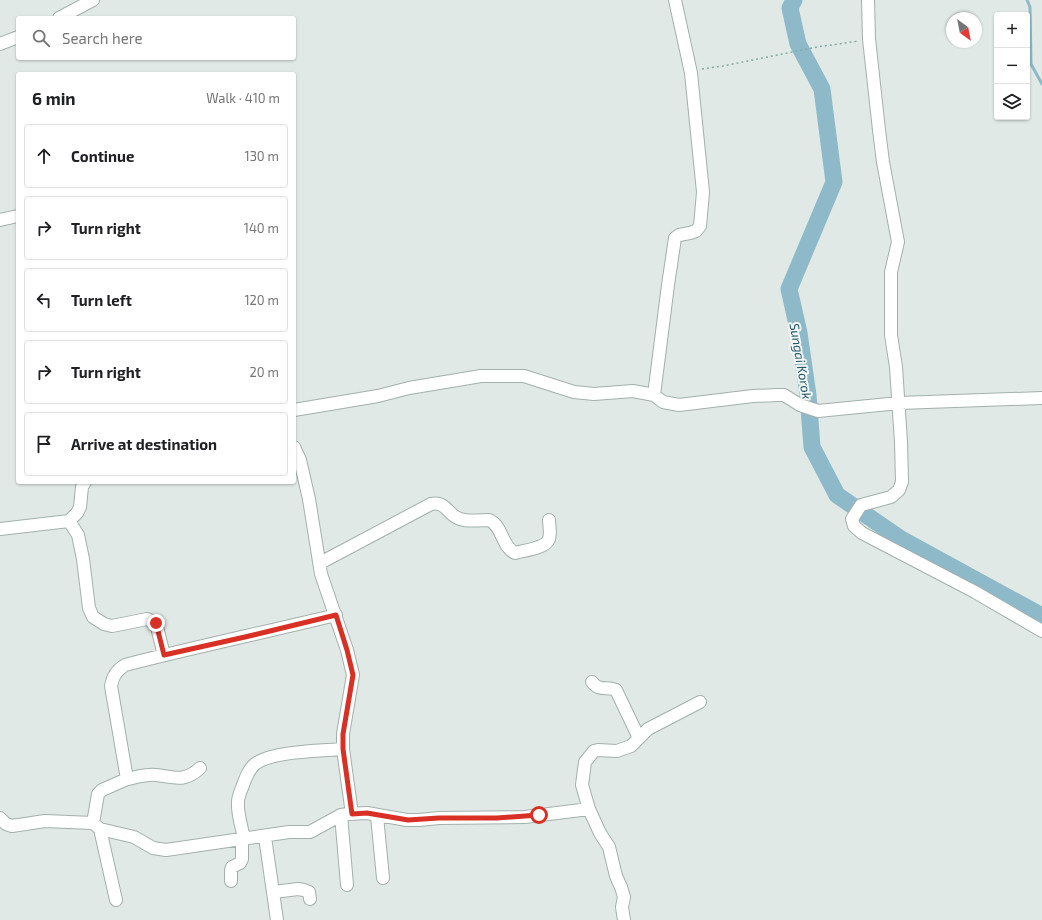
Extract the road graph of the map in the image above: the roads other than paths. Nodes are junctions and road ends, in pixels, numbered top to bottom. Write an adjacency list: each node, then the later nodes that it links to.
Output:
1 (93, 0): 4 (street)
2 (675, 0): 9 (street)
3 (868, 0): 11 (street)
4 (63, 16)
5 (16, 38): 6 (street)
6 (0, 44)
7 (16, 216): 8 (street)
8 (0, 220)
9 (654, 395): 11 (street); 12 (street)
10 (1042, 398): 11 (street)
11 (899, 403): 20 (street)
12 (296, 410)
13 (296, 451): 18 (street)
14 (84, 484): 16 (street)
15 (549, 520): 18 (street)
16 (69, 521): 17 (street); 21 (street)
17 (0, 529)
18 (320, 563): 19 (street)
19 (336, 615): 21 (street); 25 (street)
20 (1042, 631)
21 (164, 655): 27 (street)
22 (592, 682): 24 (street)
23 (700, 702): 24 (street)
24 (639, 738): 28 (street)
25 (343, 749): 29 (street); 34 (street)
26 (200, 768): 27 (street)
27 (127, 779): 32 (street)
28 (588, 809): 30 (street); 42 (street)
29 (346, 815): 30 (street); 33 (street); 37 (street)
30 (377, 816): 35 (street)
31 (0, 818): 32 (street)
32 (96, 826): 34 (street); 40 (street)
33 (265, 836): 34 (street); 38 (street)
34 (243, 839): 36 (street)
35 (383, 878)
36 (231, 881)
37 (347, 885)
38 (274, 892): 39 (street); 41 (street)
39 (310, 899)
40 (116, 900)
41 (277, 920)
42 (624, 920)

